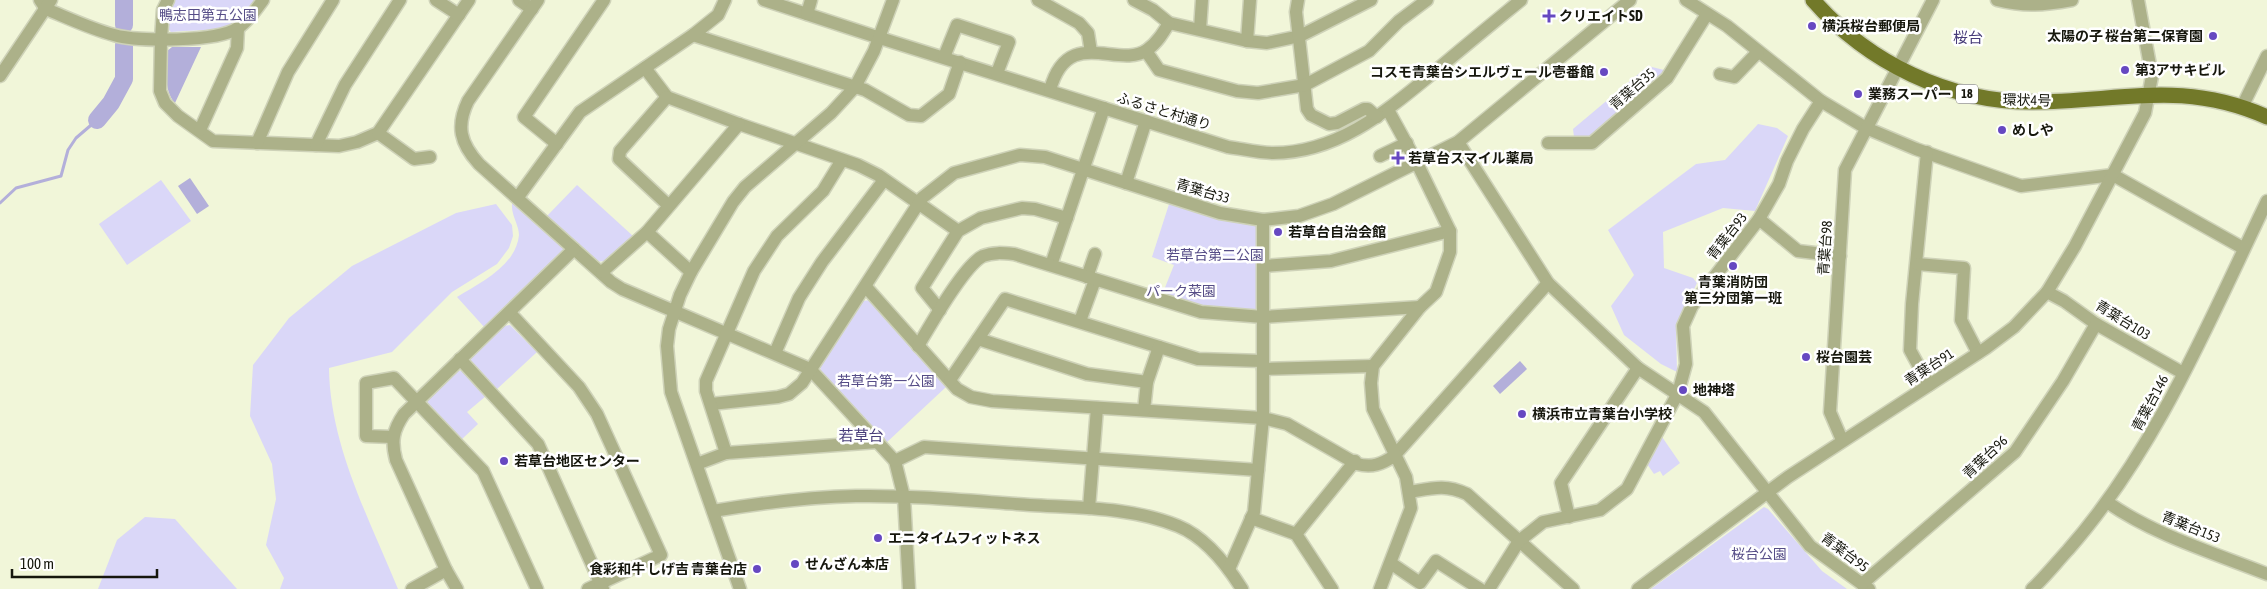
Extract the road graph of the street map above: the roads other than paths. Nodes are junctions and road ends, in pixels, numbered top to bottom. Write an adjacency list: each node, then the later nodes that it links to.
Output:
1 (168, 0): 40 (street)
2 (263, 0): 36 (street)
3 (333, 0): 71 (street)
4 (400, 0): 75 (street)
5 (436, 0): 34 (street)
6 (469, 0): 34 (street)
7 (519, 0): 29 (street)
8 (604, 0): 74 (street)
9 (725, 0): 38 (street)
10 (764, 0): 32 (street, ふるさと村通り)
11 (811, 0): 32 (street)
12 (893, 0): 41 (street)
13 (1038, 0): 44 (street)
14 (1134, 0): 30 (street)
15 (1202, 0): 37 (street)
16 (1250, 0): 42 (street)
17 (1298, 0): 39 (street)
18 (1371, 0): 31 (street)
19 (1427, 0): 54 (street)
20 (1521, 0): 62 (street, ふるさと村通り)
21 (1630, 0): 70 (street, 青葉台33)
22 (1686, 0): 33 (street)
23 (1813, 0): 50 (main road, 環状4号 / 18)
24 (1933, 0): 50 (street, 青葉台98)
25 (1997, 0): 26 (street)
26 (2070, 0)
27 (2138, 0): 57 (street, 青葉台91)
28 (45, 3): 40 (street); 53 (street)
29 (535, 4): 85 (street)
30 (1154, 5): 35 (street)
31 (1350, 5): 39 (street)
32 (807, 14): 41 (street, ふるさと村通り)
33 (1707, 14): 45 (street); 73 (street, 青葉台35)
34 (459, 15): 68 (street)
35 (1169, 23): 37 (street); 43 (street)
36 (238, 28): 40 (street); 67 (street)
37 (1200, 29): 42 (street)
38 (693, 35): 49 (street); 55 (street)
39 (1300, 36): 42 (street); 54 (street)
40 (161, 38): 67 (street)
41 (880, 38): 47 (street, ふるさと村通り); 55 (street)
42 (1247, 41)
43 (1146, 51): 44 (street); 54 (street)
44 (1090, 52): 56 (street)
45 (1758, 52): 52 (street); 59 (street)
46 (2267, 56): 60 (street)
47 (944, 57): 48 (street, ふるさと村通り); 51 (street)
48 (960, 62): 51 (street, ふるさと村通り); 55 (street)
49 (645, 68): 58 (street); 74 (street)
50 (1897, 68): 57 (main road, 環状4号 / 18); 66 (street, 青葉台98)
51 (997, 73): 56 (street, ふるさと村通り)
52 (1720, 74)
53 (0, 76)
54 (1305, 85): 62 (street)
55 (855, 87): 69 (street)
56 (1050, 90): 61 (street, ふるさと村通り)
57 (2150, 94): 60 (main road, 環状4号 / 18); 82 (street, 青葉台91)
58 (667, 97): 65 (street); 87 (street)
59 (1821, 100): 66 (street); 90 (street, 青葉台93)
60 (2242, 107): 63 (main road, 環状4号 / 18)
61 (1104, 108): 64 (street, ふるさと村通り); 81 (street)
62 (1383, 114): 64 (street, ふるさと村通り); 72 (street)
63 (2267, 117)
64 (1146, 121): 84 (street)
65 (739, 124): 69 (street); 87 (street)
66 (1866, 128): 76 (street); 98 (street, 青葉台98)
67 (200, 130): 71 (street)
68 (378, 133): 75 (street); 77 (street)
69 (796, 142): 79 (street); 103 (street)
70 (1458, 142): 80 (street, 青葉台33); 105 (street, 青葉台95)
71 (257, 143): 75 (street)
72 (1406, 143): 78 (street); 80 (street)
73 (1548, 143)
74 (557, 144): 85 (street)
75 (316, 145)
76 (1928, 152): 82 (street); 99 (street)
77 (430, 156)
78 (1380, 156)
79 (842, 160): 83 (street); 115 (street)
80 (1416, 161): 91 (street, 青葉台33); 93 (street)
81 (1082, 169): 84 (street, 青葉台33); 86 (street, 青葉台33); 89 (street)
82 (2113, 176): 95 (street); 107 (street, 青葉台91)
83 (884, 180): 86 (street); 119 (street)
84 (1126, 183): 91 (street, 青葉台33)
85 (518, 197): 96 (street)
86 (919, 204): 92 (street); 106 (street, 青葉台33)
87 (668, 206): 94 (street)
88 (2265, 209): 95 (street, 青葉台146)
89 (1067, 218): 92 (street); 100 (street)
90 (1759, 219): 98 (street); 130 (street, 青葉台93)
91 (1263, 220): 101 (street)
92 (958, 231): 109 (street)
93 (1450, 231): 101 (street); 108 (street)
94 (646, 232): 102 (street); 103 (street)
95 (2243, 248): 126 (street, 青葉台146)
96 (574, 249): 102 (street); 111 (street)
97 (1095, 254): 104 (street)
98 (1840, 256): 137 (street, 青葉台98)
99 (1917, 264): 120 (street); 129 (street)
100 (1051, 265): 104 (street); 109 (street)
101 (1264, 266): 112 (street)
102 (602, 272): 110 (street)
103 (691, 272): 110 (street)
104 (1091, 278): 112 (street); 113 (street)
105 (1548, 282): 124 (street, 青葉台95); 140 (street)
106 (866, 287): 117 (street); 125 (street, 青葉台33)
107 (2047, 292): 114 (street, 青葉台103); 120 (street, 青葉台91)
108 (1420, 307): 112 (street); 123 (street)
109 (940, 310): 117 (street)
110 (674, 311): 115 (street); 144 (street)
111 (510, 313): 121 (street); 160 (street)
112 (1264, 317): 122 (street)
113 (1080, 321): 116 (street); 118 (street)
114 (2096, 324): 126 (street, 青葉台103); 161 (street, 青葉台96)
115 (725, 332): 119 (street); 132 (street)
116 (978, 340): 127 (street); 128 (street)
117 (918, 346): 127 (street)
118 (1159, 347): 122 (street); 128 (street)
119 (775, 353): 125 (street)
120 (1978, 353): 129 (street, 青葉台91)
121 (460, 359): 131 (street); 160 (street)
122 (1263, 365): 123 (street); 135 (street)
123 (1373, 366): 140 (street)
124 (1638, 368): 130 (street, 青葉台95); 152 (street)
125 (810, 369): 132 (street, 青葉台33); 138 (street)
126 (2183, 373): 149 (street, 青葉台146)
127 (950, 380): 133 (street)
128 (1147, 382): 134 (street)
129 (1928, 385): 137 (street, 青葉台91)
130 (1678, 393): 146 (street, 青葉台95); 152 (street, 青葉台93)
131 (417, 402): 136 (street); 136 (street); 164 (street)
132 (712, 404): 139 (street)
133 (1098, 408): 134 (street); 141 (street)
134 (1144, 410): 135 (street)
135 (1263, 418): 143 (street); 145 (street)
136 (393, 437): 158 (street)
137 (1842, 440): 146 (street, 青葉台91)
138 (878, 442): 139 (street); 142 (street)
139 (726, 453): 144 (street)
140 (1394, 456): 143 (street); 147 (street)
141 (1093, 458): 142 (street); 145 (street); 150 (street)
142 (895, 461): 148 (street)
143 (1355, 462): 154 (street)
144 (697, 464): 151 (street)
145 (1258, 470): 153 (street)
146 (1768, 491): 161 (street, 青葉台95); 174 (street, 青葉台91)
147 (1410, 492): 155 (street); 156 (street)
148 (904, 497): 150 (street); 151 (street); 167 (street)
149 (2107, 502): 159 (street, 青葉台153); 175 (street, 青葉台146)
150 (1089, 508): 157 (street)
151 (713, 511): 166 (street)
152 (1569, 517): 155 (street, 青葉台93)
153 (1251, 518): 154 (street); 157 (street)
154 (1296, 534): 169 (street)
155 (1519, 541): 172 (street, 青葉台93); 173 (street)
156 (1392, 564): 170 (street); 171 (street)
157 (1229, 569): 168 (street)
158 (446, 570): 162 (street); 163 (street)
159 (2267, 574)
160 (602, 586): 165 (street)
161 (1865, 586)
162 (412, 589)
163 (457, 589)
164 (538, 589)
165 (588, 589)
166 (740, 589)
167 (909, 589)
168 (1242, 589)
169 (1332, 589)
170 (1380, 589)
171 (1480, 589)
172 (1489, 589)
173 (1573, 589)
174 (1638, 589)
175 (2032, 589)

